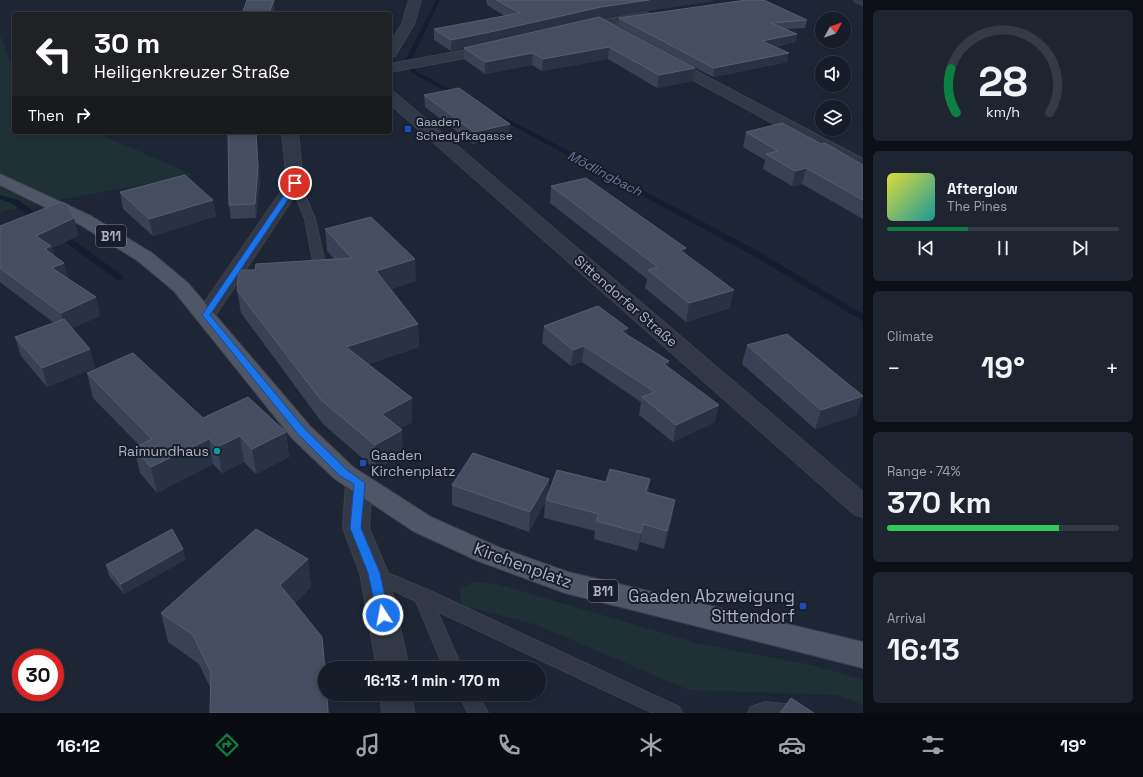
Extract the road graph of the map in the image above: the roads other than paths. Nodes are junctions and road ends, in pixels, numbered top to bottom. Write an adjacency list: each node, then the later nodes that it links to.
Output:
1 (415, 0): 7 (street)
2 (661, 14): 3 (street)
3 (600, 23): 4 (street); 5 (street)
4 (570, 30)
5 (620, 34)
6 (503, 46): 9 (street)
7 (392, 50)
8 (655, 53): 12 (street)
9 (394, 67)
10 (392, 98): 18 (street, Sittendorfer Straße)
11 (290, 134): 14 (street)
12 (863, 166)
13 (0, 179): 16 (main road, B11)
14 (292, 188): 15 (lane); 16 (street)
15 (321, 272)
16 (206, 315): 17 (main road, B11)
17 (359, 483): 19 (street); 21 (main road, Kirchenplatz / B11)
18 (863, 507)
19 (374, 573): 20 (lane); 22 (street)
20 (422, 595): 23 (lane); 28 (lane)
21 (863, 655)
22 (391, 661)
23 (450, 661)
24 (397, 701): 26 (street)
25 (472, 701): 27 (lane)
26 (398, 713)
27 (478, 713)
28 (672, 713)
29 (758, 713): 30 (lane)
30 (794, 713)

